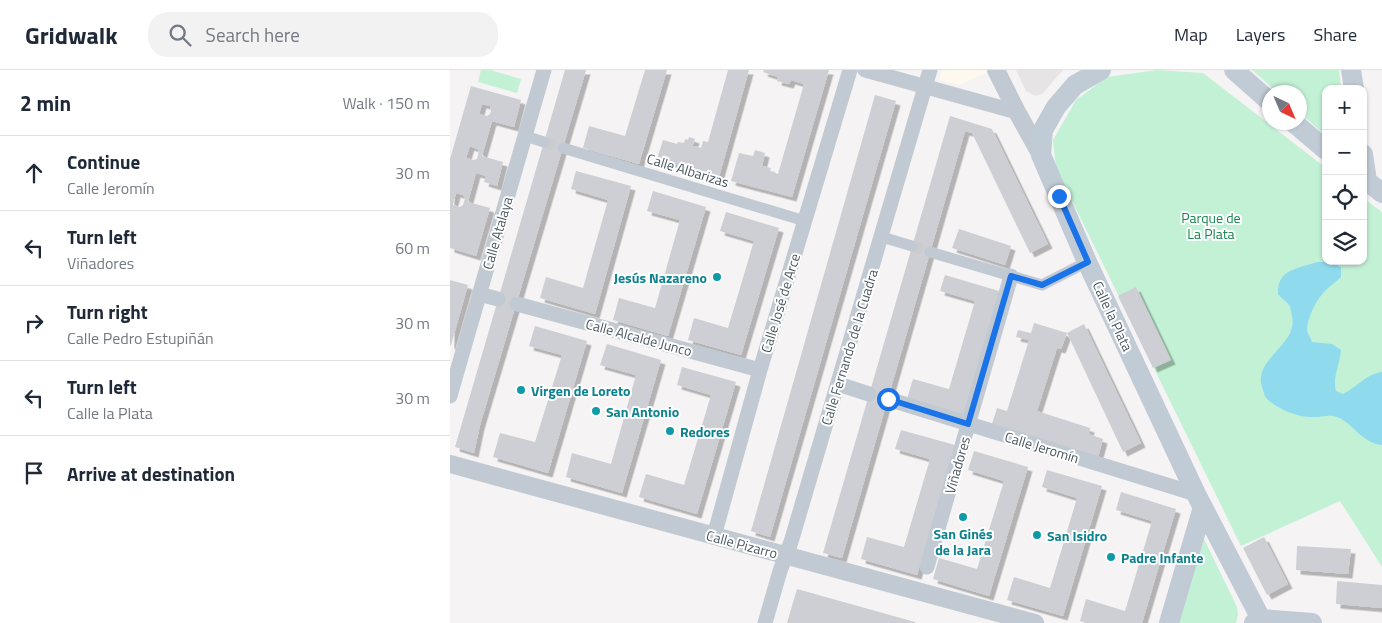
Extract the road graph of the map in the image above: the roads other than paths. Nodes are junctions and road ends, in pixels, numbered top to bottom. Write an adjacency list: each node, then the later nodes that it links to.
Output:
1 (544, 70): 14 (street, Calle Atalaya)
2 (850, 70): 21 (street, Calle José de Arce)
3 (864, 70): 10 (street)
4 (930, 70): 10 (street, Calle Fernando de la Cuadra)
5 (996, 70): 12 (street, Calle la Plata)
6 (1101, 70): 18 (main road)
7 (1234, 70): 11 (main road)
8 (1351, 70): 9 (main road)
9 (1353, 85)
10 (926, 87): 12 (street); 22 (street, Calle Fernando de la Cuadra)
11 (1262, 95)
12 (1017, 112): 18 (street, Calle la Plata)
13 (1302, 130): 16 (main road)
14 (525, 136): 15 (street); 27 (street, Calle Atalaya)
15 (544, 142)
16 (1322, 147)
17 (563, 148): 21 (street, Calle Albarizas)
18 (1041, 155): 25 (main road, Calle la Plata)
19 (1367, 169): 20 (main road)
20 (1371, 184)
21 (805, 221): 30 (street, Calle José de Arce)
22 (882, 237): 23 (street); 31 (street, Calle Fernando de la Cuadra)
23 (912, 246)
24 (930, 252): 26 (street)
25 (1088, 262): 26 (street); 37 (main road, Calle la Plata)
26 (1011, 276): 35 (street, Viñadores)
27 (479, 294): 28 (street); 33 (street, Calle Atalaya)
28 (498, 299)
29 (517, 304): 30 (street, Calle Alcalde Junco)
30 (760, 370): 38 (street, Calle José de Arce)
31 (838, 384): 32 (street); 39 (street, Calle Fernando de la Cuadra)
32 (869, 394)
33 (450, 396)
34 (888, 399): 35 (street, Calle Jeromín)
35 (968, 424): 37 (street, Calle Jeromín); 40 (street, Viñadores)
36 (450, 464): 38 (street, Calle Pizarro)
37 (1200, 500): 41 (main road, Calle la Plata); 44 (main road)
38 (714, 536): 39 (street, Calle Pizarro)
39 (786, 556): 42 (street, Calle Fernando de la Cuadra); 43 (street, Calle Pizarro)
40 (927, 567)
41 (1258, 621): 45 (main road)
42 (765, 623)
43 (1035, 623)
44 (1170, 623)
45 (1312, 623)

